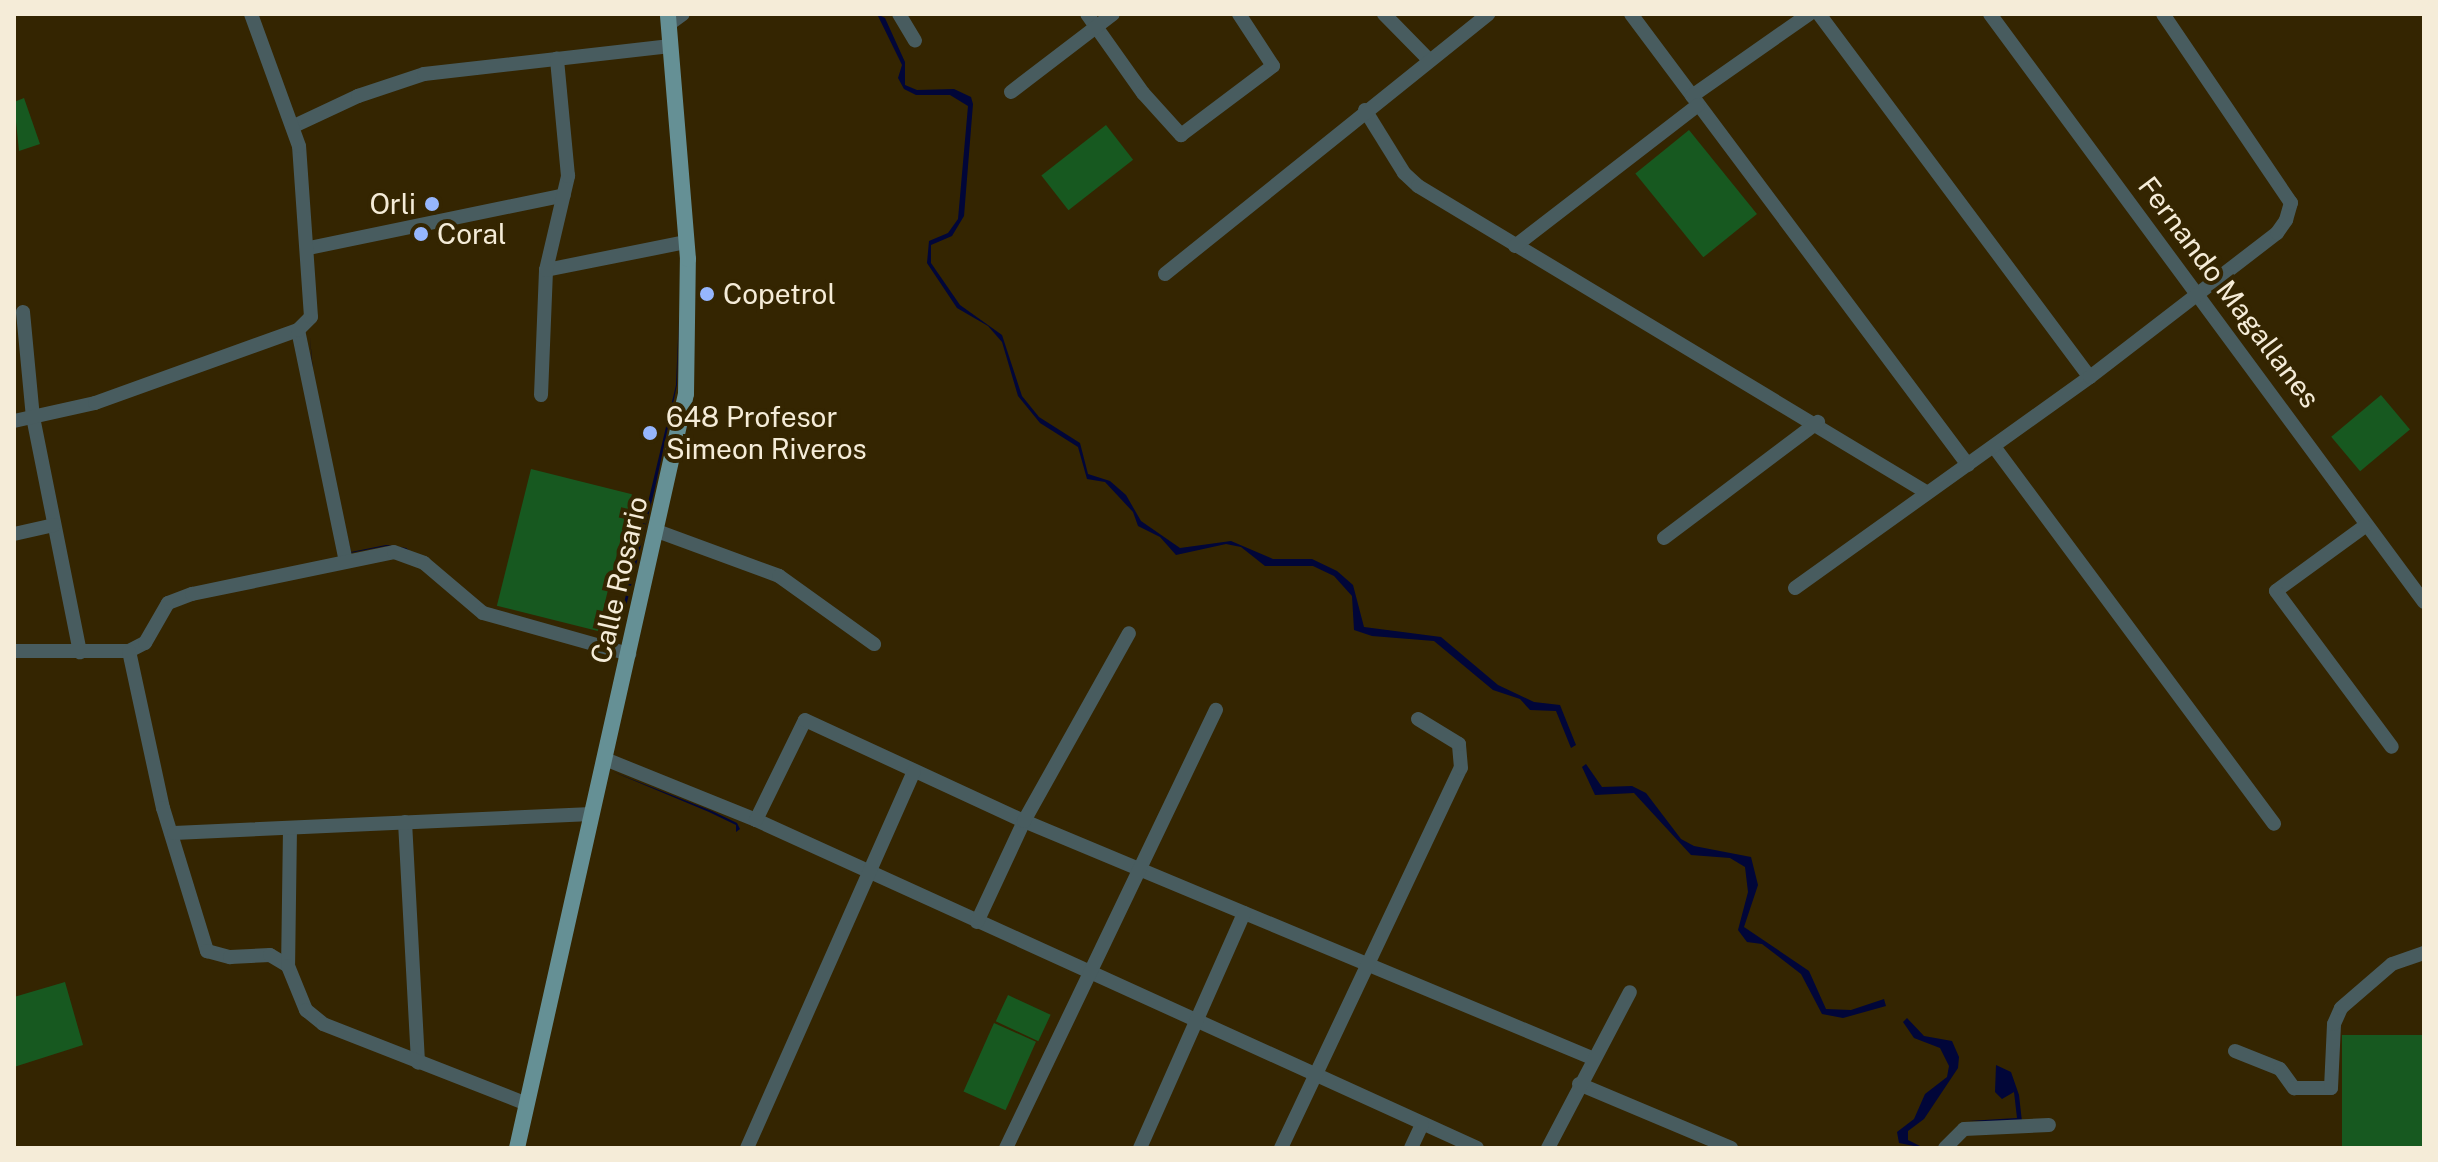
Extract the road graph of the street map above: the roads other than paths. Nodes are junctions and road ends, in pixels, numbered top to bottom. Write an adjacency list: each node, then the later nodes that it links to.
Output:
1 (251, 14): 22 (street)
2 (899, 14): 15 (street)
3 (1087, 14): 14 (street)
4 (1113, 14): 14 (street)
5 (1239, 14): 14 (street)
6 (1384, 14): 18 (street)
7 (1488, 14): 18 (street)
8 (1631, 14): 20 (street)
9 (1809, 14): 20 (street)
10 (1819, 14): 32 (street)
11 (1990, 14): 29 (street, Fernando Magallanes)
12 (2163, 14): 29 (street)
13 (673, 17): 16 (main road, Calle Rosario)
14 (1096, 27): 19 (street)
15 (915, 41)
16 (670, 46): 17 (street); 24 (main road, Calle Rosario)
17 (557, 59): 22 (street); 23 (street)
18 (1429, 60): 21 (street)
19 (1011, 92)
20 (1695, 100): 25 (street); 38 (street)
21 (1365, 110): 25 (street); 28 (street)
22 (294, 126): 26 (street)
23 (564, 195): 26 (street); 27 (street)
24 (686, 242): 27 (street); 42 (main road, Calle Rosario)
25 (1515, 246): 36 (street)
26 (309, 248): 31 (street)
27 (546, 270): 33 (street)
28 (1165, 274)
29 (2198, 294): 32 (street); 41 (street, Fernando Magallanes)
30 (23, 312): 34 (street)
31 (298, 330): 34 (street); 45 (street)
32 (2090, 377): 37 (street)
33 (541, 395)
34 (33, 417): 35 (street); 40 (street)
35 (14, 421)
36 (1818, 422): 39 (street); 44 (street)
37 (1995, 448): 38 (street); 63 (street)
38 (1968, 465): 39 (street)
39 (1926, 492): 46 (street)
40 (54, 525): 43 (street); 52 (street)
41 (2365, 526): 47 (street, Fernando Magallanes); 56 (street)
42 (657, 531): 49 (street); 53 (main road, Calle Rosario)
43 (14, 534)
44 (1664, 538)
45 (346, 561): 51 (street); 53 (street)
46 (1795, 588)
47 (2424, 602)
48 (1129, 633): 61 (street)
49 (874, 644)
50 (14, 651): 52 (street)
51 (129, 651): 52 (street); 65 (street)
52 (80, 652)
53 (629, 654): 57 (main road, Calle Rosario)
54 (1216, 710): 66 (street)
55 (1418, 719): 72 (street)
56 (2392, 747)
57 (605, 759): 59 (main road, Calle Rosario); 60 (street)
58 (914, 771): 60 (street); 61 (street); 67 (street)
59 (592, 814): 62 (street); 81 (main road, Calle Rosario)
60 (756, 820): 67 (street)
61 (1024, 821): 66 (street); 69 (street)
62 (405, 822): 64 (street); 78 (street)
63 (2274, 824)
64 (290, 828): 65 (street); 71 (street)
65 (174, 833): 71 (street)
66 (1138, 866): 68 (street); 73 (street)
67 (867, 874): 69 (street); 85 (street)
68 (1244, 913): 72 (street); 75 (street)
69 (977, 922): 73 (street)
70 (2424, 953): 76 (street)
71 (288, 966): 78 (street)
72 (1368, 966): 77 (street); 79 (street)
73 (1087, 973): 75 (street); 86 (street)
74 (1630, 992): 77 (street)
75 (1197, 1019): 79 (street); 87 (street)
76 (2235, 1051)
77 (1592, 1058): 80 (street)
78 (418, 1063): 81 (street)
79 (1315, 1075): 82 (street); 88 (street)
80 (1579, 1084): 91 (street); 92 (street)
81 (527, 1104): 84 (main road, Calle Rosario)
82 (1422, 1124): 89 (street); 90 (street)
83 (2049, 1125): 93 (street)
84 (517, 1148)
85 (747, 1148)
86 (1006, 1148)
87 (1140, 1148)
88 (1281, 1148)
89 (1411, 1148)
90 (1477, 1148)
91 (1548, 1148)
92 (1731, 1148)
93 (1945, 1148)

